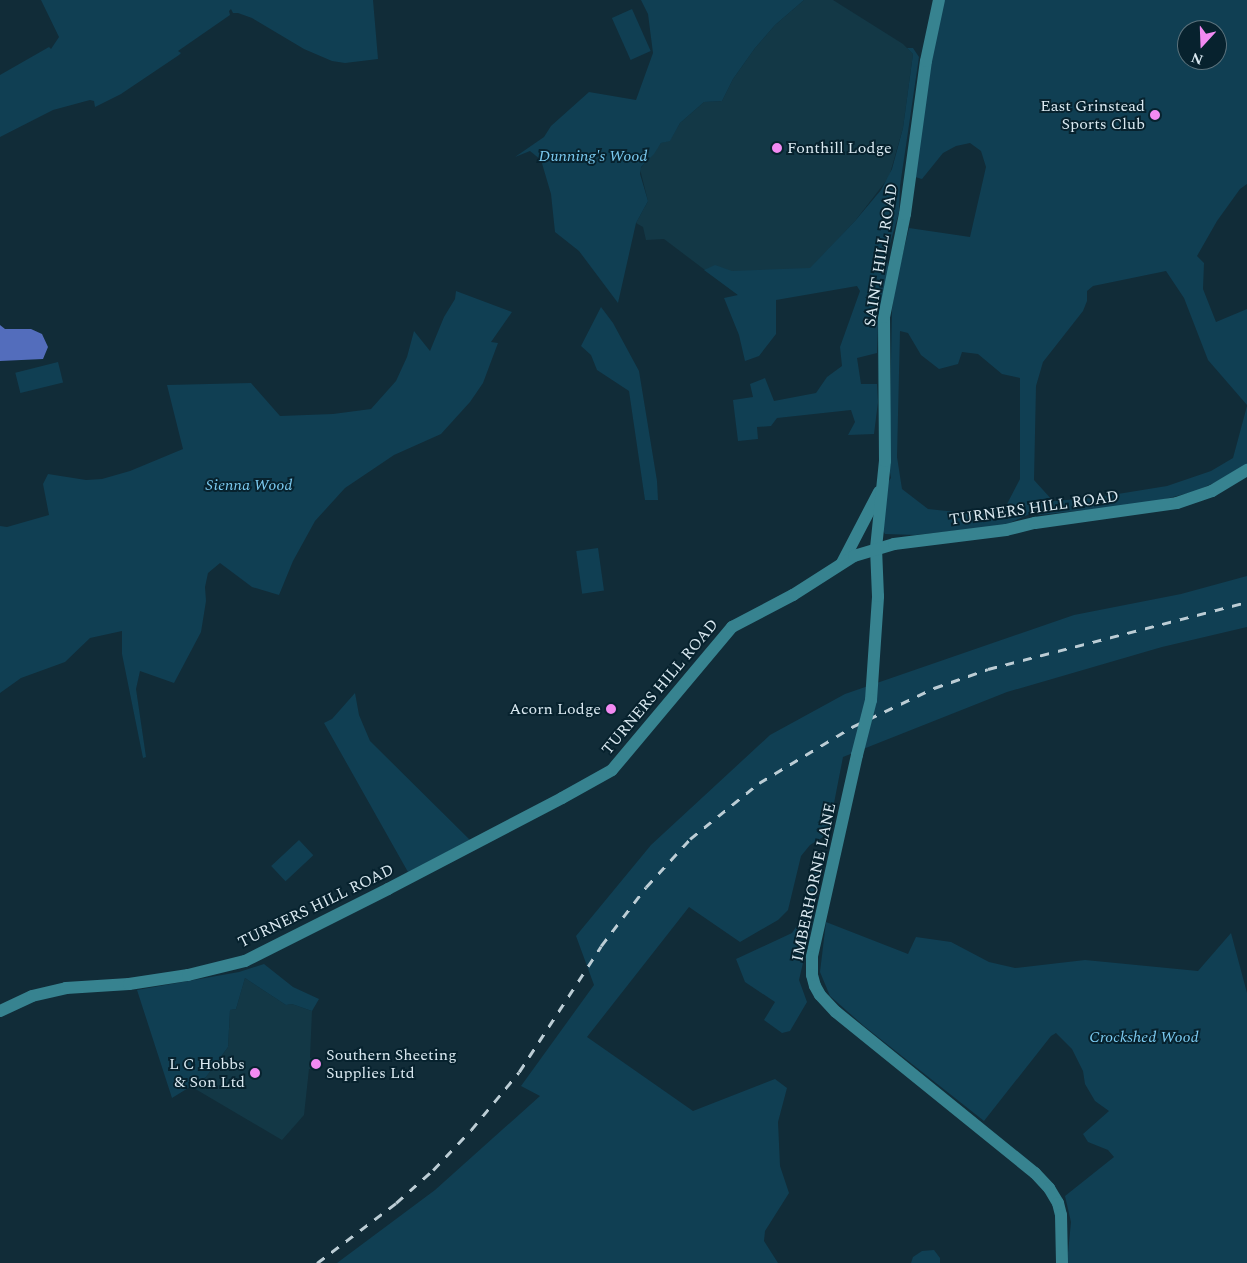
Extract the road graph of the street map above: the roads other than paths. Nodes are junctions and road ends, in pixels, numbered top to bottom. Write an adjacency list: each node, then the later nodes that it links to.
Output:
1 (939, 0): 3 (street, SAINT HILL ROAD)
2 (1247, 470): 4 (street, TURNERS HILL ROAD)
3 (883, 485): 4 (street, SAINT HILL ROAD); 5 (street)
4 (876, 548): 5 (street, TURNERS HILL ROAD); 7 (street, IMBERHORNE LANE, bridge)
5 (842, 563): 6 (street, TURNERS HILL ROAD)
6 (0, 1011)
7 (1062, 1263)

